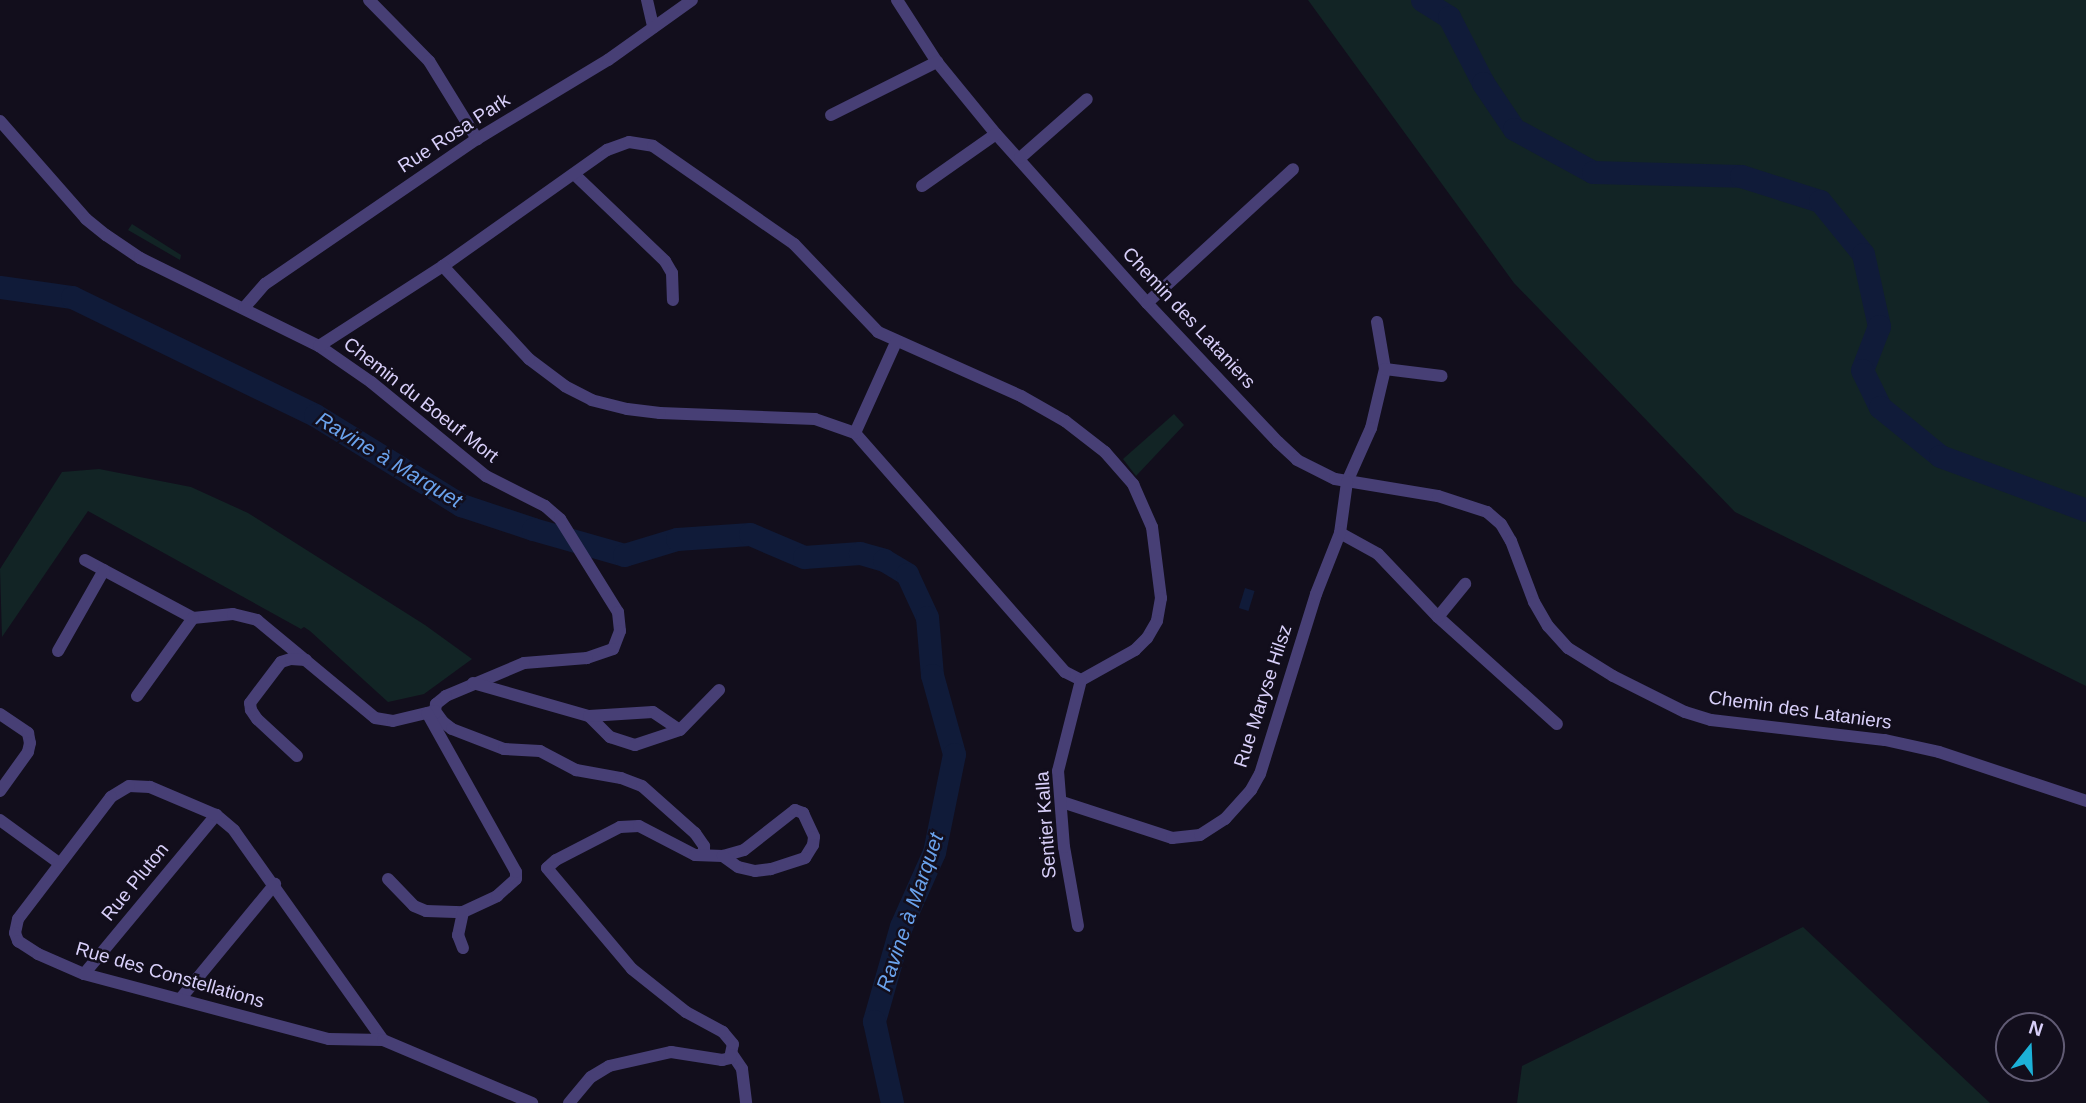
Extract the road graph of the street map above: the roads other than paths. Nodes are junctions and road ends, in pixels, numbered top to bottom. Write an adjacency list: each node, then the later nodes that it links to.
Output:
1 (369, 0): 11 (street)
2 (647, 0): 5 (street)
3 (692, 0): 5 (street, Rue Rosa Park)
4 (897, 0): 6 (street, Chemin des Lataniers)
5 (653, 27): 11 (street, Rue Rosa Park)
6 (937, 62): 8 (street); 10 (street, Chemin des Lataniers)
7 (1087, 99): 12 (street)
8 (831, 115)
9 (0, 121): 19 (street, Chemin du Boeuf Mort)
10 (996, 134): 12 (street, Chemin des Lataniers); 15 (street)
11 (477, 139): 19 (street, Rue Rosa Park)
12 (1020, 158): 18 (street, Chemin des Lataniers)
13 (1293, 169): 18 (street)
14 (574, 174): 16 (street); 17 (street); 21 (street)
15 (922, 186)
16 (443, 266): 22 (street); 25 (street)
17 (673, 300)
18 (1147, 303): 26 (street, Chemin des Lataniers)
19 (244, 308): 22 (street, Chemin du Boeuf Mort)
20 (1377, 322): 23 (street)
21 (896, 342): 25 (street); 35 (street)
22 (319, 346): 36 (street, Chemin du Boeuf Mort)
23 (1385, 369): 24 (street); 26 (street)
24 (1442, 376)
25 (855, 433): 35 (street)
26 (1348, 482): 27 (street, Rue Maryse Hilsz); 46 (street, Chemin des Lataniers)
27 (1340, 533): 31 (street); 47 (street, Rue Maryse Hilsz)
28 (85, 560): 29 (street)
29 (104, 570): 32 (street); 33 (street)
30 (1465, 584): 31 (street)
31 (1438, 617): 42 (street)
32 (193, 618): 34 (street); 38 (street)
33 (58, 650)
34 (307, 660): 39 (street); 44 (street)
35 (1080, 680): 47 (street, Sentier Kalla)
36 (473, 683): 39 (street, Chemin du Boeuf Mort); 41 (street)
37 (719, 690): 43 (street)
38 (137, 696)
39 (431, 712): 50 (street); 55 (street)
40 (0, 714): 45 (street)
41 (589, 716): 43 (street); 43 (street)
42 (1557, 724)
43 (680, 730)
44 (297, 756)
45 (0, 790)
46 (2086, 801)
47 (1062, 802): 56 (street, Sentier Kalla)
48 (216, 815): 52 (street, Rue des Constellations); 54 (street, Rue des Constellations); 58 (street, Rue Pluton)
49 (0, 820): 52 (street)
50 (704, 855): 51 (street); 61 (street)
51 (723, 856): 51 (street)
52 (59, 863): 58 (street, Rue des Constellations)
53 (388, 879): 55 (street)
54 (275, 884): 59 (street); 60 (street, Rue des Constellations)
55 (463, 912): 57 (street)
56 (1078, 926)
57 (463, 948)
58 (85, 974): 59 (street, Rue des Constellations)
59 (181, 998): 60 (street, Rue des Constellations)
60 (383, 1040): 62 (street, Rue des Constellations)
61 (732, 1054): 63 (street); 64 (street)
62 (533, 1103)
63 (569, 1103)
64 (746, 1103)

